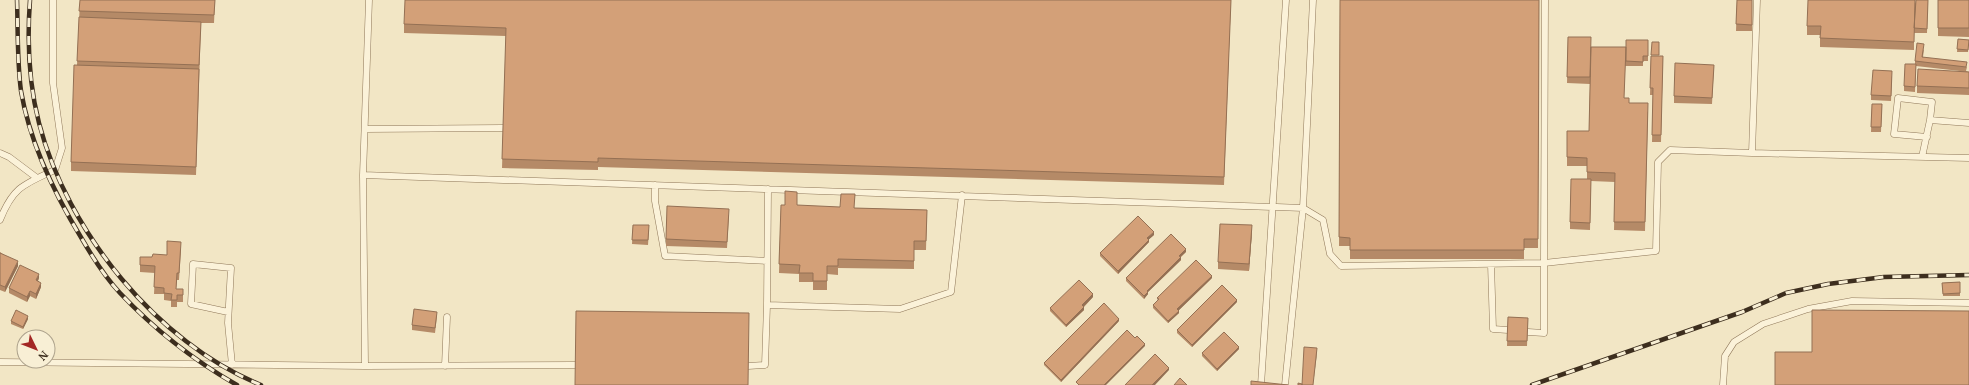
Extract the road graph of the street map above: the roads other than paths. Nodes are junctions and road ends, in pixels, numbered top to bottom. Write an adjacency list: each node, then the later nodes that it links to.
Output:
1 (53, 0): 17 (lane)
2 (368, 0): 10 (lane)
3 (1286, 0): 21 (lane)
4 (1313, 0): 22 (lane)
5 (1545, 0): 25 (lane)
6 (1757, 0): 13 (lane)
7 (1930, 120): 8 (lane); 11 (lane); 11 (lane)
8 (1969, 124)
9 (503, 128): 10 (lane)
10 (365, 129): 16 (lane)
11 (1927, 137): 14 (lane)
12 (0, 153): 17 (lane)
13 (1752, 153): 14 (lane); 25 (lane)
14 (1922, 157): 15 (lane)
15 (1969, 158)
16 (363, 175): 18 (lane); 36 (lane)
17 (37, 178): 23 (lane)
18 (655, 185): 19 (lane); 24 (lane)
19 (768, 189): 20 (lane); 24 (lane)
20 (962, 195): 21 (lane); 28 (lane)
21 (1272, 206): 22 (lane); 39 (lane)
22 (1303, 208): 26 (lane); 40 (lane)
23 (0, 220)
24 (767, 262): 28 (lane)
25 (1544, 263): 26 (lane); 32 (lane)
26 (1492, 264): 31 (lane)
27 (1969, 303): 41 (lane)
28 (767, 305): 38 (lane)
29 (228, 312): 29 (lane); 34 (lane)
30 (447, 317): 37 (lane)
31 (1508, 330)
32 (1528, 332)
33 (0, 362): 34 (lane)
34 (232, 365): 36 (lane)
35 (575, 365): 37 (lane)
36 (365, 366): 37 (lane)
37 (445, 366)
38 (748, 366)
39 (1261, 385)
40 (1285, 385)
41 (1723, 385)

